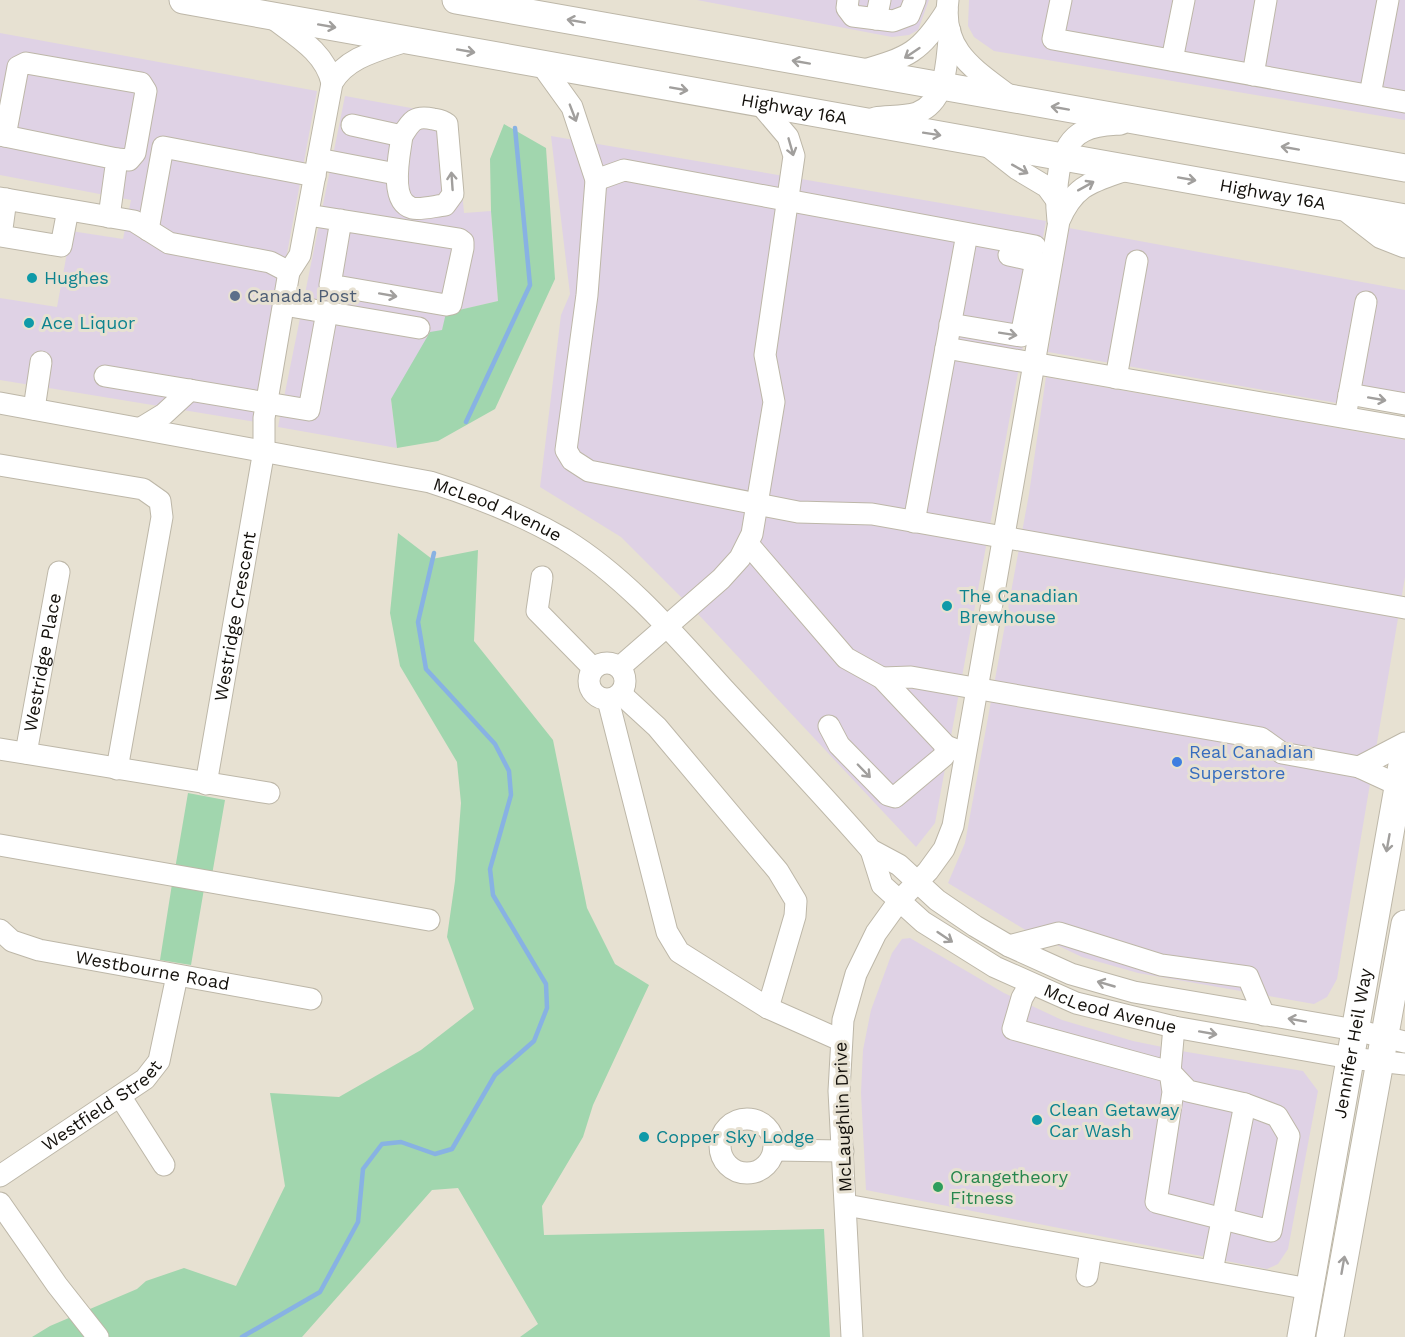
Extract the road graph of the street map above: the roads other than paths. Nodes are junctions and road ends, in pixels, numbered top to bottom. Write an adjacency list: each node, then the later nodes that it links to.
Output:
1 (183, 0): 11 (main road, Highway 16A)
2 (456, 0): 16 (main road, one-way to 2)
3 (848, 0): 10 (street)
4 (915, 0): 10 (street)
5 (1061, 0): 14 (street)
6 (1184, 0): 14 (street)
7 (1266, 0): 17 (street)
8 (1388, 0): 20 (street)
9 (948, 5): 12 (street); 16 (street, one-way to 16)
10 (878, 9)
11 (270, 16): 13 (main road, Highway 16A, one-way to 13); 18 (street)
12 (950, 31): 19 (street); 21 (street)
13 (409, 40): 15 (main road, Highway 16A, one-way to 15); 18 (street)
14 (1172, 60): 17 (street)
15 (541, 64): 23 (main road, Highway 16A, one-way to 23); 36 (street, one-way to 36)
16 (859, 72): 19 (main road)
17 (1253, 75): 20 (street)
18 (332, 83): 33 (street, Westridge Crescent)
19 (942, 87): 21 (main road); 24 (street)
20 (1370, 96): 22 (street)
21 (1015, 100): 25 (main road, one-way to 21)
22 (1405, 102)
23 (760, 104): 24 (main road, Highway 16A); 39 (street, one-way to 39)
24 (854, 120): 29 (main road, Highway 16A, one-way to 29)
25 (1138, 122): 30 (street); 32 (main road, one-way to 25)
26 (352, 125): 28 (street)
27 (2, 135): 31 (street); 31 (street)
28 (402, 136): 35 (street); 35 (street, one-way to 28)
29 (982, 142): 30 (main road, Highway 16A); 38 (street, one-way to 38)
30 (1064, 157): 34 (main road, Highway 16A); 38 (street)
31 (117, 159): 43 (street)
32 (1401, 165)
33 (316, 167): 35 (street); 42 (street, Westridge Crescent); 47 (street)
34 (1129, 169): 40 (main road, Highway 16A, one-way to 40); 46 (street, one-way to 34)
35 (396, 174)
36 (596, 180): 39 (street); 75 (street)
37 (3, 198): 41 (street); 48 (street)
38 (1055, 198): 46 (street)
39 (789, 202): 49 (street); 75 (street)
40 (1347, 208): 44 (main road, Highway 16A); 50 (main road)
41 (68, 210): 43 (street); 48 (street)
42 (308, 215): 45 (street); 53 (street, Westridge Crescent)
43 (109, 217): 47 (street)
44 (1405, 218)
45 (341, 220): 45 (street, one-way to 45)
46 (1059, 221): 61 (street, McLaughlin Drive)
47 (141, 225): 53 (street)
48 (0, 236)
49 (965, 240): 51 (street); 57 (street); 57 (street, one-way to 49)
50 (1405, 244)
51 (1035, 246)
52 (1137, 261): 63 (street)
53 (290, 272): 55 (street, Westridge Crescent)
54 (1366, 302): 65 (street)
55 (284, 305): 56 (street); 66 (street, Westridge Crescent)
56 (327, 312): 58 (street); 66 (street)
57 (950, 324): 59 (street)
58 (419, 328)
59 (946, 348): 61 (street); 76 (street)
60 (41, 362): 69 (street)
61 (1033, 364): 63 (street); 77 (street, McLaughlin Drive)
62 (105, 376): 64 (street)
63 (1116, 378): 70 (street)
64 (190, 390): 66 (street); 71 (street)
65 (1349, 394): 68 (street, one-way to 68); 70 (street)
66 (267, 402): 73 (street, Westridge Crescent)
67 (0, 403): 69 (street, McLeod Avenue)
68 (1405, 404)
69 (34, 409): 71 (street, McLeod Avenue)
70 (1345, 417): 72 (street)
71 (141, 428): 73 (street, McLeod Avenue)
72 (1405, 428)
73 (264, 450): 82 (street, McLeod Avenue); 96 (street, Westridge Crescent)
74 (0, 465): 95 (street)
75 (758, 505): 76 (street); 78 (street)
76 (914, 522): 77 (street)
77 (1001, 538): 81 (street); 86 (street, McLaughlin Drive)
78 (748, 544): 82 (street); 85 (street)
79 (59, 572): 93 (street, Westridge Place)
80 (542, 577): 84 (street)
81 (1405, 608)
82 (667, 627): 83 (street); 100 (street, McLeod Avenue)
83 (620, 667): 84 (street); 87 (street)
84 (593, 668): 87 (street)
85 (882, 678): 86 (street); 92 (street)
86 (977, 689): 92 (street, McLaughlin Drive); 94 (street)
87 (614, 697): 110 (street); 110 (street)
88 (829, 726): 92 (street, one-way to 92)
89 (1405, 743): 94 (street)
90 (1405, 748): 97 (main road, Jennifer Heil Way)
91 (0, 749): 93 (street)
92 (955, 750): 101 (street, McLaughlin Drive)
93 (26, 753): 95 (street)
94 (1359, 766): 97 (street)
95 (117, 769): 96 (street)
96 (206, 784): 98 (street)
97 (1398, 785): 113 (main road, Jennifer Heil Way, one-way to 113)
98 (269, 793)
99 (0, 845): 103 (street)
100 (871, 850): 101 (street, McLeod Avenue); 102 (street, McLeod Avenue)
101 (917, 883): 102 (street, McLaughlin Drive); 106 (street, McLeod Avenue)
102 (899, 901): 108 (street, McLeod Avenue, one-way to 108); 114 (street, McLaughlin Drive)
103 (429, 920)
104 (1405, 924): 115 (main road, Jennifer Heil Way)
105 (0, 930): 107 (street, Westbourne Road)
106 (1009, 946): 111 (street, McLeod Avenue, one-way to 106); 111 (street)
107 (177, 976): 109 (street, Westbourne Road); 118 (street, Westfield Street)
108 (1030, 984): 112 (street, McLeod Avenue); 117 (street)
109 (311, 999)
110 (768, 1008): 114 (street)
111 (1264, 1015): 113 (street, McLeod Avenue, one-way to 111)
112 (1174, 1027): 116 (street, McLeod Avenue, one-way to 116); 117 (street)
113 (1355, 1030): 115 (street, McLeod Avenue); 116 (main road, Jennifer Heil Way)
114 (840, 1040): 121 (street, McLaughlin Drive)
115 (1393, 1051): 116 (street, McLeod Avenue); 134 (main road, Jennifer Heil Way, one-way to 115)
116 (1350, 1058): 130 (main road, Jennifer Heil Way)
117 (1170, 1072): 119 (street); 126 (street)
118 (120, 1096): 122 (street); 123 (street, Westfield Street)
119 (1245, 1104): 126 (street); 126 (street)
120 (774, 1150): 121 (street)
121 (843, 1151): 125 (street, McLaughlin Drive)
122 (164, 1165)
123 (0, 1176)
124 (0, 1203): 131 (street)
125 (846, 1205): 127 (street); 132 (street, McLaughlin Drive)
126 (1223, 1219): 128 (street)
127 (1091, 1250): 128 (street); 129 (street)
128 (1212, 1271): 130 (street)
129 (1087, 1276)
130 (1309, 1288): 133 (main road, Jennifer Heil Way)
131 (98, 1337)
132 (852, 1337)
133 (1301, 1337)
134 (1330, 1337)

